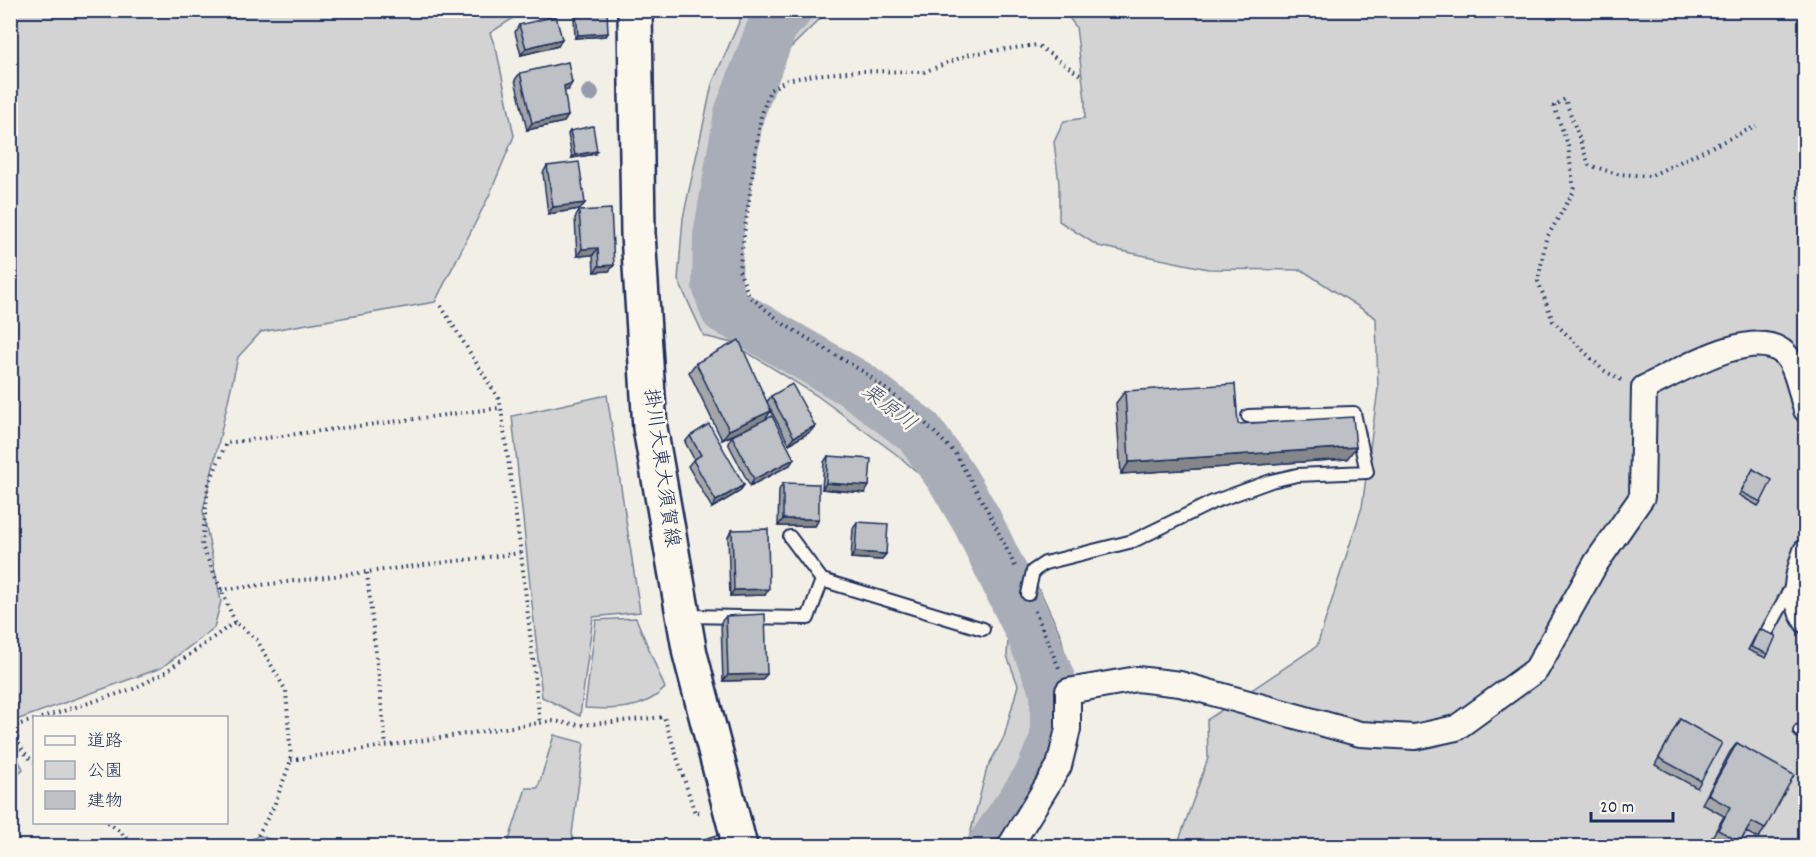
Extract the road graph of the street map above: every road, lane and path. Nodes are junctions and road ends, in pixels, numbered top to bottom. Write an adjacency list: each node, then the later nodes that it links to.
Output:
1 (635, 10): 17 (main road, 掛川大東大須賀線)
2 (1083, 76): 16 (path)
3 (1756, 126): 5 (path)
4 (441, 306): 6 (path)
5 (1644, 388): 7 (street); 22 (street)
6 (500, 408): 11 (path); 15 (path)
7 (1806, 410)
8 (1248, 416): 16 (lane)
9 (790, 537): 13 (lane)
10 (1806, 551): 14 (street)
11 (521, 553): 12 (path); 25 (path)
12 (367, 573): 15 (path); 26 (path)
13 (822, 580): 17 (lane); 20 (lane)
14 (1795, 580): 18 (street); 21 (lane)
15 (221, 590): 19 (path)
16 (1028, 594): 22 (path)
17 (684, 616): 29 (main road, 掛川大東大須賀線)
18 (1806, 621)
19 (235, 622): 23 (path); 27 (path)
20 (983, 629)
21 (1768, 630)
22 (1068, 691): 34 (street)
23 (44, 716)
24 (33, 720): 28 (path)
25 (540, 723): 26 (path); 29 (path)
26 (386, 746): 27 (path)
27 (291, 760): 32 (path)
28 (33, 761)
29 (729, 804): 33 (main road, 掛川大東大須賀線)
30 (110, 824): 31 (path)
31 (137, 846)
32 (248, 846)
33 (740, 846)
34 (1010, 846)

